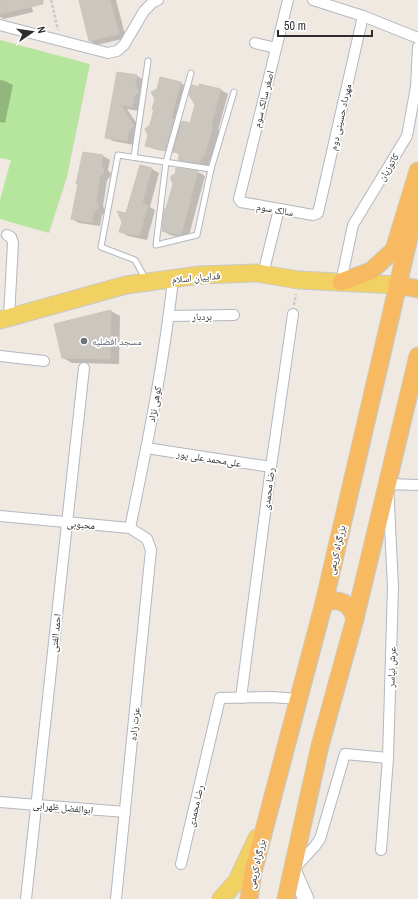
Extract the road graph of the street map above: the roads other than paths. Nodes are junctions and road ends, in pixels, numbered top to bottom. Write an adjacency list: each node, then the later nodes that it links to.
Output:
1 (158, 0): 5 (street)
2 (288, 0): 9 (street, اصغر سالک سوم)
3 (313, 0): 4 (street)
4 (363, 16): 6 (street); 20 (street, مهرداد حسینی دوم)
5 (0, 25)
6 (418, 38)
7 (255, 42): 9 (street)
8 (418, 47): 25 (street, کاتوزیان)
9 (276, 48): 17 (street, اصغر سالک سوم)
10 (148, 61): 13 (lane)
11 (191, 73): 14 (lane)
12 (234, 92): 15 (lane)
13 (134, 157): 14 (lane); 24 (lane)
14 (166, 162): 15 (lane); 15 (lane)
15 (212, 169)
16 (418, 171): 25 (highway)
17 (239, 199): 19 (street, سالک سوم)
18 (418, 199): 26 (highway, بزرگراه کریمی)
19 (279, 210): 20 (street, سالک سوم); 22 (street)
20 (313, 215)
21 (7, 235): 31 (street)
22 (263, 274): 23 (main road, فداییان اسلام); 25 (main road, فداییان اسلام)
23 (173, 279): 24 (main road, فداییان اسلام); 30 (street, کوهی نژاد)
24 (148, 282): 31 (main road, فداییان اسلام)
25 (341, 282): 26 (main road, فداییان اسلام)
26 (397, 285): 27 (highway); 45 (highway, بزرگراه کریمی)
27 (418, 289)
28 (293, 314): 38 (street, رضا محمدی)
29 (234, 315): 30 (street, بردبار)
30 (169, 316): 37 (street, کوهی نژاد)
31 (4, 318)
32 (0, 356): 34 (street)
33 (418, 356): 36 (highway)
34 (44, 361)
35 (84, 368): 42 (street, احمد الفتی)
36 (414, 387): 39 (highway)
37 (146, 448): 38 (street, علی‌محمد علی پور); 43 (street, کوهی نژاد)
38 (271, 468): 47 (street, رضا محمدی)
39 (388, 484): 40 (street); 46 (highway); 49 (street, عرش نیاسر)
40 (418, 485)
41 (0, 516): 42 (street, محبوبی)
42 (67, 523): 43 (street, محبوبی); 51 (street, احمد الفتی)
43 (130, 528): 44 (street, محبوبی)
44 (151, 550): 52 (street, عزت زاده)
45 (324, 603): 46 (highway); 48 (highway, بزرگراه کریمی)
46 (355, 619): 56 (highway)
47 (241, 698): 48 (street, رضا محمدی); 55 (street, رضا محمدی)
48 (298, 699): 53 (highway, بزرگراه کریمی)
49 (388, 758): 54 (street, عرش نیاسر); 56 (street)
50 (0, 802): 51 (street, ابوالفضل ظهرابی)
51 (36, 805): 52 (street, ابوالفضل ظهرابی); 57 (street, احمد الفتی)
52 (125, 812): 58 (street, عزت زاده)
53 (268, 814): 59 (main road); 60 (highway, بزرگراه کریمی)
54 (381, 850)
55 (181, 864)
56 (293, 870): 61 (highway); 62 (main road)
57 (26, 899)
58 (116, 899)
59 (221, 899)
60 (248, 899)
61 (286, 899)
62 (306, 899)

